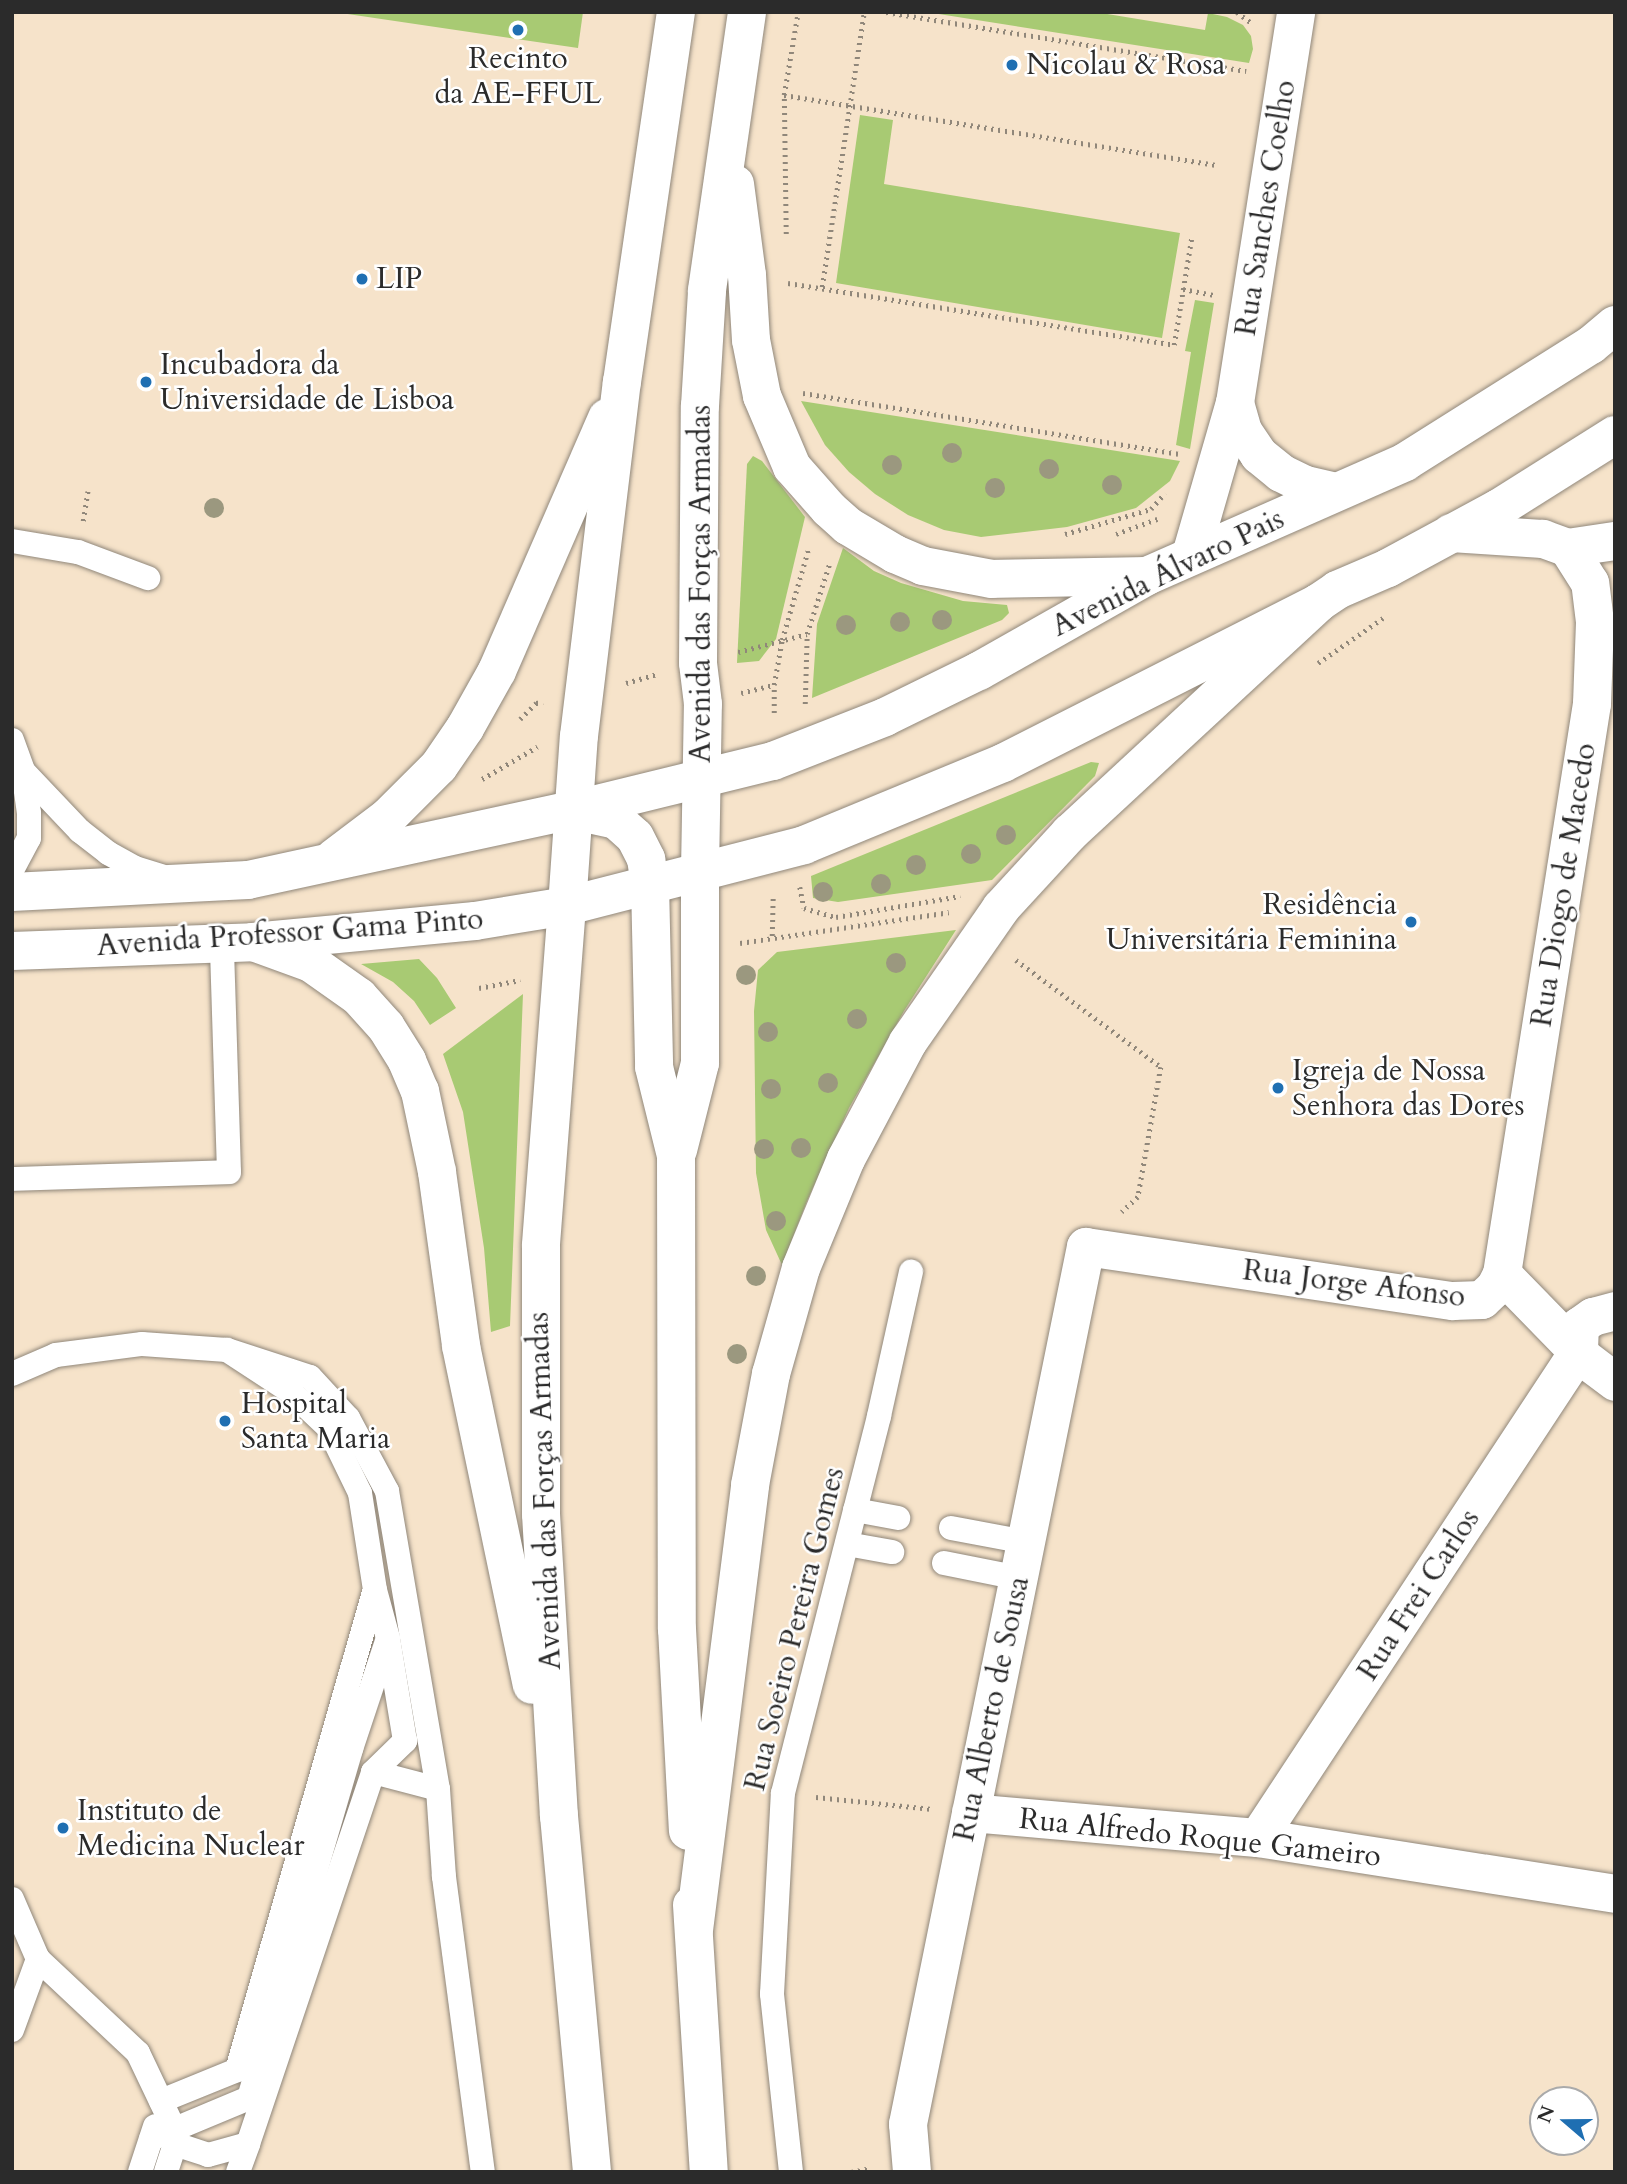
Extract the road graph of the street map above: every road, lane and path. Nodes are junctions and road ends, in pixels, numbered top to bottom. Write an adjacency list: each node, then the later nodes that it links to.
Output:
1 (676, 12): 23 (main road, Avenida das Forças Armadas)
2 (747, 12): 12 (main road, Avenida das Forças Armadas)
3 (798, 12): 10 (path)
4 (864, 12): 11 (path)
5 (886, 12): 9 (path)
6 (1237, 12): 8 (path)
7 (1296, 12): 25 (main road, Rua Sanches Coelho)
8 (1256, 32)
9 (1254, 72)
10 (784, 95): 11 (path); 15 (path)
11 (848, 106): 13 (path); 18 (path)
12 (729, 133): 37 (main road); 48 (main road, Avenida das Forças Armadas)
13 (1216, 165)
14 (1192, 235): 19 (path)
15 (786, 243)
16 (786, 269): 17 (path)
17 (787, 283): 18 (path); 20 (path)
18 (822, 287): 19 (path)
19 (1183, 289): 21 (path)
20 (788, 296)
21 (1220, 296)
22 (1615, 325): 29 (main road, Avenida Álvaro Pais)
23 (622, 382): 50 (main road, Avenida das Forças Armadas); 51 (main road)
24 (793, 391): 27 (path)
25 (1235, 403): 29 (main road, Rua Sanches Coelho); 36 (main road, Rua Sanches Coelho)
26 (1615, 435): 30 (main road)
27 (1189, 455)
28 (1168, 489): 31 (path)
29 (1336, 492): 36 (main road, Avenida Álvaro Pais)
30 (1451, 533): 35 (main road); 39 (main road)
31 (1056, 536)
32 (12, 541): 38 (lane)
33 (810, 541): 41 (path)
34 (1615, 541): 35 (main road)
35 (1568, 548): 43 (main road, Rua Diogo de Macedo)
36 (1191, 555): 37 (main road, Avenida Álvaro Pais)
37 (1147, 576): 48 (main road, Avenida Álvaro Pais)
38 (148, 578)
39 (1318, 603): 53 (main road); 96 (main road)
40 (1615, 647): 43 (main road, Rua Diogo de Macedo)
41 (774, 685): 42 (path); 44 (path)
42 (731, 696)
43 (1592, 704): 71 (main road, Rua Diogo de Macedo)
44 (774, 713)
45 (12, 740): 47 (lane)
46 (537, 747): 49 (path)
47 (23, 771): 52 (lane); 55 (lane)
48 (701, 781): 50 (main road, Avenida Álvaro Pais); 53 (main road, Avenida das Forças Armadas)
49 (478, 782)
50 (573, 810): 51 (main road, Avenida Professor Gama Pinto); 54 (main road, Avenida das Forças Armadas); 58 (main road, Avenida das Forças Armadas)
51 (324, 865): 55 (main road, Avenida Professor Gama Pinto)
52 (12, 870)
53 (700, 871): 54 (main road, Avenida Professor Gama Pinto); 67 (main road, Avenida das Forças Armadas)
54 (650, 884): 58 (main road, Avenida Professor Gama Pinto); 67 (main road, Avenida das Forças Armadas)
55 (194, 885): 57 (main road, Avenida Professor Gama Pinto)
56 (773, 887): 60 (path)
57 (12, 892)
58 (567, 906): 61 (main road, Avenida Professor Gama Pinto); 92 (main road, Avenida das Forças Armadas)
59 (950, 912): 60 (path)
60 (772, 936): 62 (path)
61 (238, 943): 63 (main road, Avenida Professor Gama Pinto); 68 (lane); 92 (main road)
62 (734, 944)
63 (12, 951)
64 (1013, 958): 69 (path)
65 (520, 980): 66 (path)
66 (480, 988)
67 (676, 1156): 96 (main road, Avenida das Forças Armadas)
68 (12, 1179)
69 (1086, 1247): 71 (main road, Rua Jorge Afonso); 82 (main road, Rua Alberto de Sousa)
70 (911, 1272): 77 (lane, Rua Soeiro Pereira Gomes)
71 (1502, 1275): 74 (main road, Rua Jorge Afonso)
72 (1615, 1311): 74 (main road, Rua Frei Carlos)
73 (227, 1350): 75 (lane); 84 (lane); 85 (lane)
74 (1579, 1351): 76 (main road, Rua Jorge Afonso); 93 (main road, Rua Frei Carlos)
75 (12, 1374)
76 (1615, 1382)
77 (855, 1510): 78 (lane); 80 (lane, Rua Soeiro Pereira Gomes)
78 (898, 1518)
79 (951, 1528): 82 (lane)
80 (847, 1544): 81 (lane); 90 (lane, Rua Soeiro Pereira Gomes)
81 (892, 1552)
82 (1022, 1560): 83 (lane); 91 (main road, Rua Alberto de Sousa)
83 (944, 1563)
84 (405, 1585): 86 (lane); 89 (lane)
85 (375, 1590): 86 (lane); 87 (lane)
86 (388, 1638): 87 (lane); 88 (lane)
87 (341, 1745): 99 (lane); 100 (lane)
88 (373, 1772): 89 (lane); 102 (lane)
89 (438, 1790): 106 (lane)
90 (783, 1793): 91 (path); 109 (lane, Rua Soeiro Pereira Gomes)
91 (971, 1813): 93 (main road, Rua Alfredo Roque Gameiro); 110 (main road, Rua Alberto de Sousa)
92 (559, 1816): 107 (main road, Avenida das Forças Armadas)
93 (1258, 1838): 94 (main road, Rua Alfredo Roque Gameiro)
94 (1615, 1894)
95 (12, 1899): 97 (lane)
96 (694, 1930): 108 (main road, Avenida das Forças Armadas)
97 (38, 1959): 98 (lane); 99 (lane)
98 (12, 2030)
99 (161, 2101): 100 (lane); 101 (lane)
100 (175, 2137): 101 (lane); 102 (lane); 104 (lane)
101 (151, 2139): 103 (lane)
102 (248, 2144): 105 (lane)
103 (140, 2172)
104 (166, 2172)
105 (238, 2172)
106 (483, 2172)
107 (592, 2172)
108 (709, 2172)
109 (791, 2172)
110 (912, 2172)

